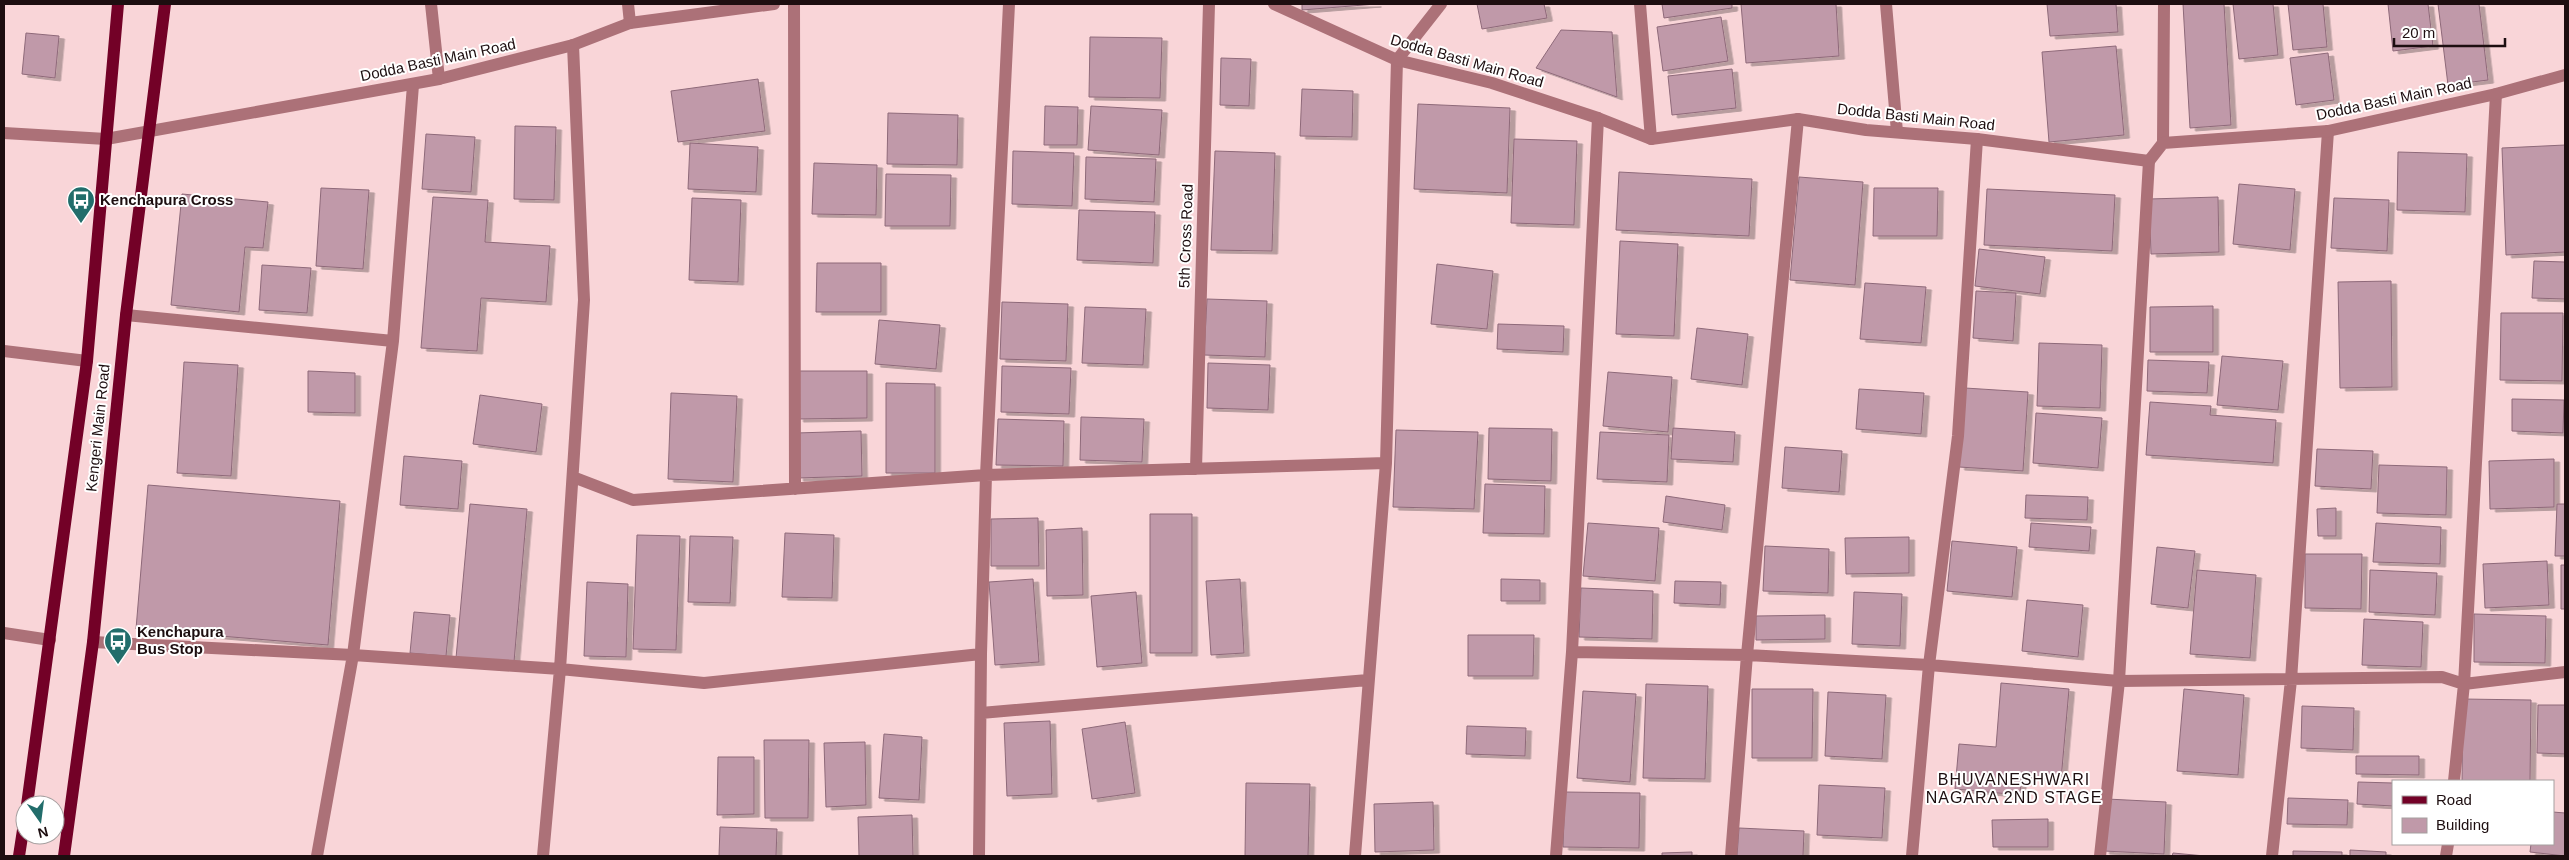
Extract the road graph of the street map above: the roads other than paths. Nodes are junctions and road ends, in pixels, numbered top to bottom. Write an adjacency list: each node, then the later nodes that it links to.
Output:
1 (118, 4): 27 (main road, Kengeri Main Road)
2 (165, 4): 23 (main road, Kengeri Main Road)
3 (431, 4): 18 (street)
4 (628, 4): 14 (street)
5 (774, 4): 14 (street, Dodda Basti Main Road)
6 (794, 4): 40 (street)
7 (1009, 4): 38 (street)
8 (1209, 4): 37 (street, 5th Cross Road)
9 (1274, 4): 16 (street, Dodda Basti Main Road)
10 (1441, 4): 16 (street)
11 (1640, 4): 28 (street)
12 (1886, 4): 25 (street)
13 (2164, 4): 30 (street)
14 (630, 23): 15 (street, Dodda Basti Main Road)
15 (573, 45): 18 (street, Dodda Basti Main Road); 39 (street)
16 (1397, 60): 21 (street, Dodda Basti Main Road); 36 (street)
17 (2565, 75): 20 (street, Dodda Basti Main Road)
18 (439, 79): 19 (street, Dodda Basti Main Road)
19 (413, 84): 23 (street, Dodda Basti Main Road); 33 (street)
20 (2496, 94): 24 (street, Dodda Basti Main Road); 54 (street)
21 (1598, 118): 28 (street, Dodda Basti Main Road); 44 (street)
22 (1798, 119): 25 (street, Dodda Basti Main Road); 28 (street, Dodda Basti Main Road); 47 (street)
23 (150, 131): 27 (street, Dodda Basti Main Road); 32 (main road, Kengeri Main Road)
24 (2328, 131): 30 (street, Dodda Basti Main Road); 52 (street)
25 (1897, 132): 29 (street, Dodda Basti Main Road)
26 (4, 133): 27 (street, Dodda Basti Main Road)
27 (106, 139): 35 (main road, Kengeri Main Road)
28 (1651, 139)
29 (1976, 139): 31 (street, Dodda Basti Main Road); 48 (street)
30 (2163, 143): 31 (street)
31 (2149, 161): 53 (street)
32 (126, 314): 33 (street); 43 (main road, Kengeri Main Road)
33 (393, 341): 46 (street)
34 (4, 350): 35 (street)
35 (86, 360): 42 (main road, Kengeri Main Road)
36 (1386, 464): 37 (street); 51 (street)
37 (1196, 469): 38 (street)
38 (986, 475): 40 (street); 45 (street)
39 (573, 477): 40 (street); 49 (street)
40 (795, 489)
41 (4, 633): 42 (street)
42 (50, 640): 57 (main road, Kengeri Main Road)
43 (93, 642): 46 (street); 58 (main road, Kengeri Main Road)
44 (1572, 652): 47 (street); 63 (street)
45 (981, 654): 49 (street); 55 (street)
46 (353, 655): 49 (street); 59 (street)
47 (1747, 655): 48 (street); 64 (street)
48 (1929, 665): 53 (street); 65 (street)
49 (560, 669): 60 (street)
50 (2565, 672): 54 (street)
51 (1368, 680): 55 (street); 62 (street)
52 (2291, 680): 53 (street); 54 (street); 67 (street)
53 (2119, 681): 66 (street)
54 (2464, 684): 56 (street)
55 (981, 713): 61 (street)
56 (2454, 780)
57 (28, 795)
58 (64, 856)
59 (317, 856)
60 (543, 856)
61 (979, 856)
62 (1354, 856)
63 (1556, 856)
64 (1731, 856)
65 (1912, 856)
66 (2100, 856)
67 (2272, 856)

